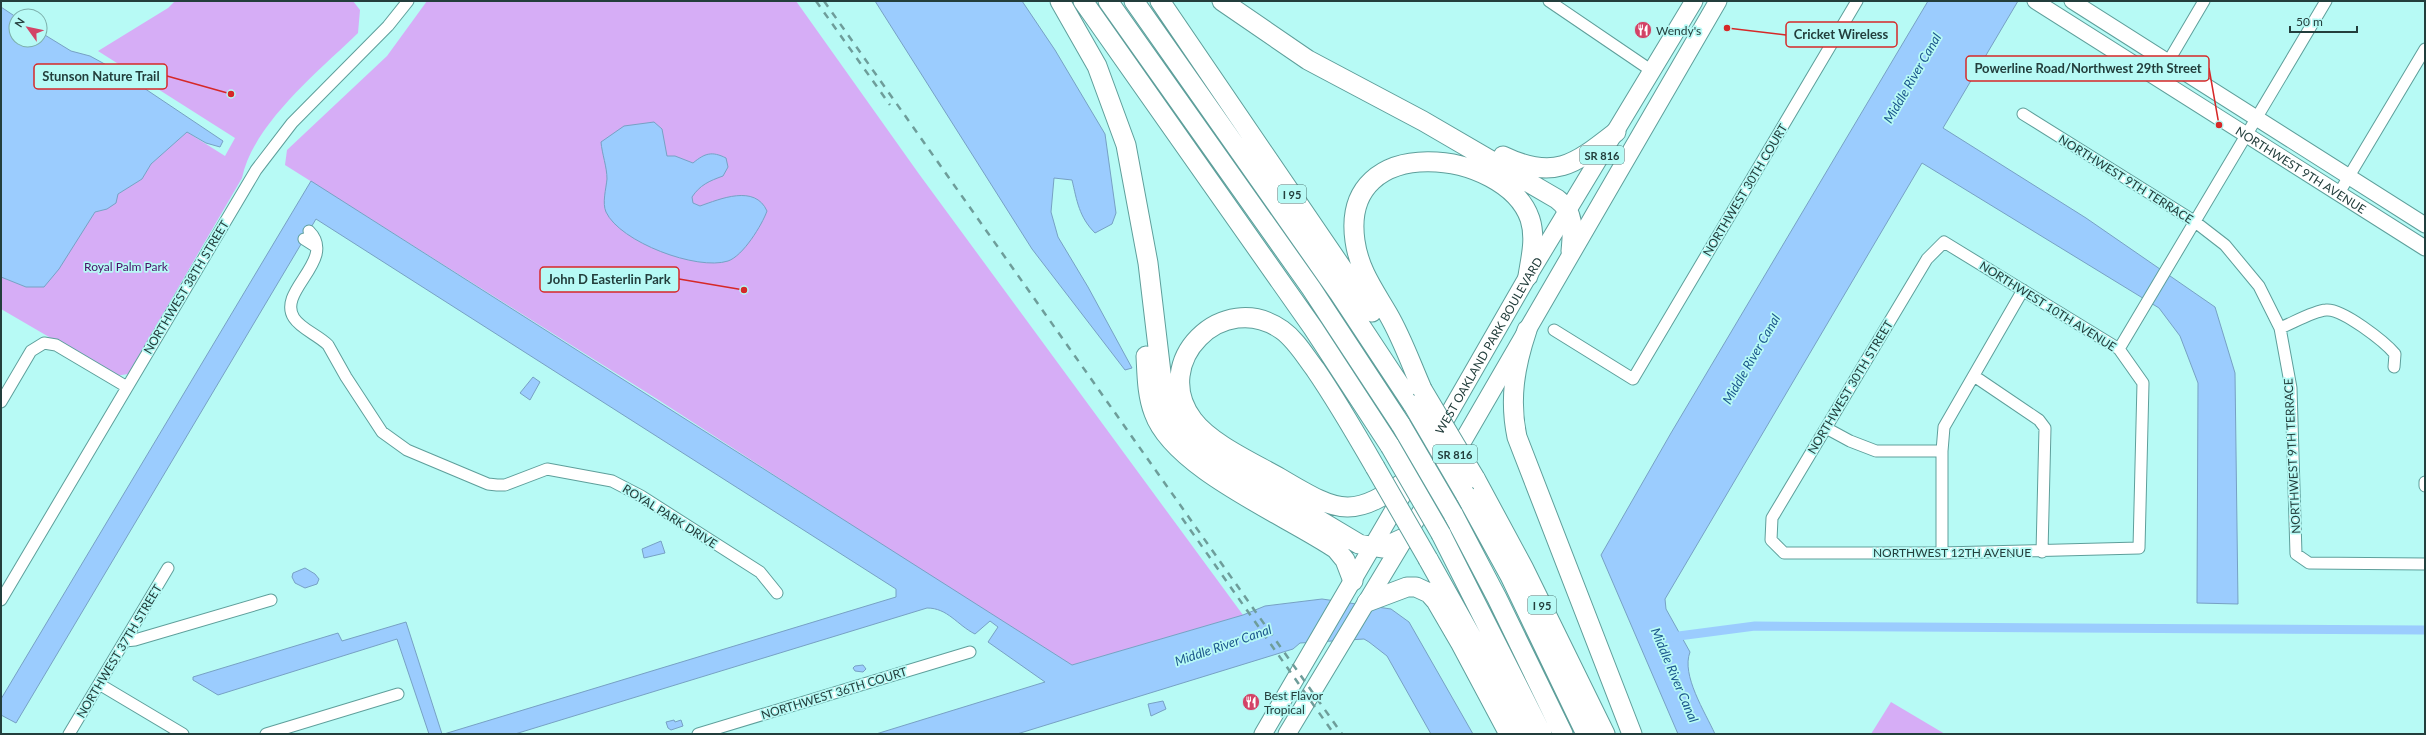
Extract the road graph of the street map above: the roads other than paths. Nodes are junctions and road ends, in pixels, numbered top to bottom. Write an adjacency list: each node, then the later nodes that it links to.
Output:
1 (408, 1): 46 (street, NORTHWEST 38TH STREET)
2 (1060, 1): 29 (highway)
3 (1083, 1): 21 (highway)
4 (1101, 1): 21 (highway)
5 (1108, 1): 80 (highway, bridge)
6 (1134, 1): 81 (highway, bridge)
7 (1160, 1): 47 (highway, I 95)
8 (1222, 1): 25 (highway)
9 (1549, 1): 20 (street)
10 (1694, 1): 20 (main road, WEST OAKLAND PARK BOULEVARD / SR 816)
11 (1718, 1): 22 (main road, WEST OAKLAND PARK BOULEVARD / SR 816)
12 (1857, 1): 42 (street, NORTHWEST 30TH COURT)
13 (2035, 1): 27 (main road, NORTHWEST 9TH AVENUE)
14 (2039, 1): 17 (main road)
15 (2204, 1): 19 (street)
16 (2326, 1): 24 (street)
17 (2077, 2): 19 (main road, NORTHWEST 9TH AVENUE)
18 (2425, 49): 28 (street)
19 (2168, 62): 24 (main road, NORTHWEST 9TH AVENUE)
20 (1652, 71): 22 (main road); 26 (main road, WEST OAKLAND PARK BOULEVARD / SR 816)
21 (1145, 88): 79 (highway, bridge)
22 (1656, 106): 37 (main road, WEST OAKLAND PARK BOULEVARD / SR 816)
23 (2023, 114): 32 (street, NORTHWEST 9TH TERRACE)
24 (2255, 117): 27 (street); 28 (main road, NORTHWEST 9TH AVENUE)
25 (1423, 121): 26 (highway); 31 (highway)
26 (1616, 132): 31 (main road, WEST OAKLAND PARK BOULEVARD / SR 816)
27 (2245, 133): 30 (main road, NORTHWEST 9TH AVENUE); 32 (street)
28 (2349, 177): 30 (street); 33 (main road, NORTHWEST 9TH AVENUE)
29 (1134, 193): 56 (highway); 62 (highway)
30 (2339, 194): 36 (main road, NORTHWEST 9TH AVENUE)
31 (1568, 210): 37 (highway); 38 (main road, WEST OAKLAND PARK BOULEVARD / SR 816)
32 (2194, 221): 40 (street, NORTHWEST 9TH TERRACE); 43 (street)
33 (2425, 225)
34 (306, 235): 63 (street, ROYAL PARK DRIVE)
35 (1944, 242): 39 (street, NORTHWEST 10TH AVENUE); 49 (street, NORTHWEST 30TH STREET)
36 (2425, 248)
37 (1571, 251): 41 (main road, WEST OAKLAND PARK BOULEVARD / SR 816)
38 (1528, 276): 47 (highway); 51 (main road, WEST OAKLAND PARK BOULEVARD / SR 816)
39 (2023, 290): 43 (street, NORTHWEST 10TH AVENUE); 45 (street)
40 (2280, 328): 44 (street); 60 (street, NORTHWEST 9TH TERRACE)
41 (1527, 330): 54 (main road, WEST OAKLAND PARK BOULEVARD / SR 816); 83 (highway)
42 (1554, 330)
43 (2119, 349): 57 (street, NORTHWEST 10TH AVENUE)
44 (2394, 367)
45 (1974, 376): 50 (street); 58 (street)
46 (127, 387): 48 (street); 64 (street, NORTHWEST 38TH STREET)
47 (1422, 389): 82 (highway, I 95, bridge)
48 (1, 402)
49 (1826, 428): 50 (street); 55 (street, NORTHWEST 30TH STREET)
50 (1942, 451): 59 (street)
51 (1413, 476): 56 (main road, WEST OAKLAND PARK BOULEVARD / SR 816); 78 (highway, bridge)
52 (2425, 482): 53 (street)
53 (2425, 486)
54 (1406, 537): 56 (highway); 66 (main road, WEST OAKLAND PARK BOULEVARD / SR 816)
55 (1771, 540): 59 (street, NORTHWEST 12TH AVENUE)
56 (1372, 548): 62 (main road, WEST OAKLAND PARK BOULEVARD / SR 816)
57 (2139, 548): 58 (street, NORTHWEST 12TH AVENUE)
58 (2042, 552): 59 (street, NORTHWEST 12TH AVENUE)
59 (1942, 553)
60 (2425, 564)
61 (168, 568): 67 (street, NORTHWEST 37TH STREET)
62 (1350, 585): 75 (main road, WEST OAKLAND PARK BOULEVARD / SR 816)
63 (778, 593)
64 (1, 600)
65 (271, 600): 67 (street)
66 (1367, 602): 76 (main road, WEST OAKLAND PARK BOULEVARD / SR 816); 77 (highway)
67 (125, 641): 69 (street, NORTHWEST 37TH STREET)
68 (970, 652): 74 (street, NORTHWEST 36TH COURT)
69 (99, 684): 71 (street, NORTHWEST 37TH STREET); 72 (street)
70 (398, 694): 73 (street)
71 (69, 734)
72 (183, 734)
73 (266, 734)
74 (698, 734)
75 (1263, 734)
76 (1286, 734)
77 (1509, 734)
78 (1526, 734)
79 (1542, 734)
80 (1563, 734)
81 (1586, 734)
82 (1605, 734)
83 (1632, 734)

